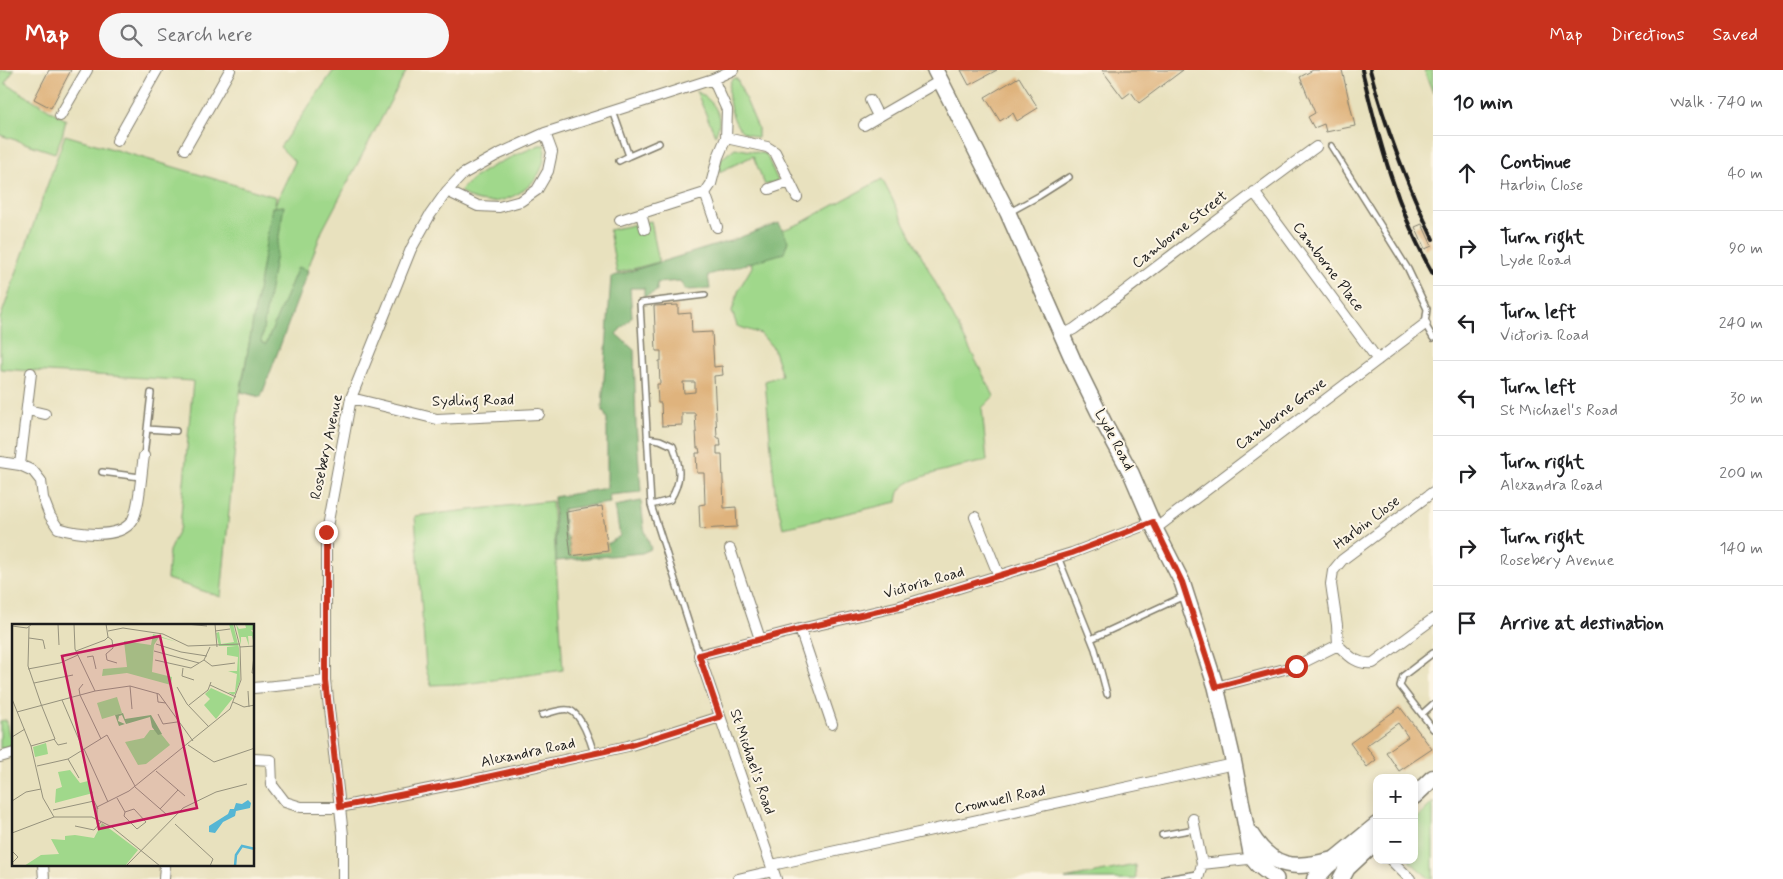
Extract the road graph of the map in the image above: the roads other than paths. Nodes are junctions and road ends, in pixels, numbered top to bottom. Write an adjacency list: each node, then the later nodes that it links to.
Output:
1 (87, 70): 9 (street)
2 (157, 70): 14 (street)
3 (230, 70): 18 (street)
4 (733, 70): 6 (street, Rosebery Avenue)
5 (937, 75): 10 (street); 28 (street, Lyde Road)
6 (714, 79): 8 (street, Rosebery Avenue); 13 (street)
7 (870, 100): 10 (street)
8 (613, 111): 12 (street, Rosebery Avenue); 19 (lane)
9 (60, 116)
10 (878, 116): 11 (street)
11 (864, 125)
12 (545, 133): 24 (street, Rosebery Avenue); 24 (street)
13 (726, 138): 22 (street); 26 (street)
14 (116, 141)
15 (659, 143): 19 (lane)
16 (1331, 146): 34 (lane)
17 (1316, 147): 25 (street, Camborne Street)
18 (185, 149)
19 (630, 156): 20 (lane)
20 (618, 161)
21 (1069, 177): 28 (lane)
22 (788, 182): 23 (street); 27 (street)
23 (770, 189)
24 (448, 191): 40 (street, Rosebery Avenue)
25 (1254, 192): 35 (street, Camborne Street); 37 (street, Camborne Place)
26 (705, 193): 29 (street); 31 (street)
27 (797, 197)
28 (1008, 213): 35 (street, Lyde Road)
29 (641, 214): 30 (street); 32 (street)
30 (620, 220)
31 (717, 227)
32 (644, 229)
33 (705, 296): 46 (lane)
34 (1425, 324): 36 (lane); 37 (street, Camborne Grove)
35 (1062, 335): 55 (street, Lyde Road)
36 (1433, 338)
37 (1378, 360): 55 (street, Camborne Grove)
38 (31, 373): 41 (street)
39 (151, 393): 44 (lane)
40 (351, 398): 43 (street, Sydling Road); 67 (street, Rosebery Avenue)
41 (28, 410): 42 (street); 49 (street)
42 (45, 414)
43 (539, 414)
44 (147, 429): 45 (lane); 47 (lane)
45 (176, 431)
46 (647, 438): 53 (lane); 53 (lane)
47 (144, 456): 51 (street)
48 (0, 462): 49 (street)
49 (20, 465): 51 (street)
50 (102, 472): 51 (lane)
51 (140, 477)
52 (1433, 492): 64 (street, Harbin Close)
53 (651, 505): 66 (lane)
54 (975, 517): 58 (street)
55 (1154, 525): 57 (street, Victoria Road); 59 (street, Lyde Road)
56 (730, 549): 63 (street)
57 (1058, 557): 58 (street, Victoria Road); 62 (lane)
58 (999, 576): 61 (street, Victoria Road)
59 (1186, 595): 62 (lane); 68 (street, Lyde Road)
60 (1433, 619): 64 (street)
61 (800, 629): 63 (street, Victoria Road); 75 (street)
62 (1091, 638): 70 (lane)
63 (760, 639): 66 (street, Victoria Road)
64 (1338, 645): 68 (street)
65 (1433, 653): 72 (lane)
66 (699, 655): 74 (street, St Michael's Road)
67 (326, 681): 69 (street); 82 (street, Rosebery Avenue)
68 (1216, 687): 79 (street, Lyde Road)
69 (255, 688)
70 (1107, 694)
71 (1433, 704): 72 (lane)
72 (1422, 714): 76 (lane)
73 (542, 715): 77 (lane)
74 (720, 717): 77 (street, Alexandra Road); 95 (street, St Michael's Road)
75 (832, 724)
76 (1433, 729)
77 (594, 754): 82 (street, Alexandra Road)
78 (255, 759): 82 (street, Alexandra Road)
79 (1234, 764): 84 (street, Lyde Road); 95 (street, Cromwell Road)
80 (1433, 778): 81 (main road)
81 (1418, 792)
82 (340, 807): 99 (street, Rosebery Avenue)
83 (1194, 824): 86 (lane); 96 (street)
84 (1247, 827): 88 (street, Lyde Road); 89 (street, Lyde Road)
85 (1373, 830): 94 (main road)
86 (1162, 836)
87 (1373, 846): 94 (main road)
88 (1268, 855): 89 (street); 93 (street, Lyde Road)
89 (1252, 858): 96 (street); 102 (street)
90 (1395, 864): 104 (street)
91 (43, 866): 97 (street)
92 (165, 866): 98 (street)
93 (1300, 866): 94 (street, Lyde Road); 103 (street, Lyde Road)
94 (1340, 871): 103 (main road)
95 (774, 872): 100 (street, Cromwell Road)
96 (1199, 872): 101 (lane)
97 (44, 879)
98 (164, 879)
99 (343, 879)
100 (738, 879)
101 (1165, 879)
102 (1276, 879)
103 (1316, 879)
104 (1410, 879)

